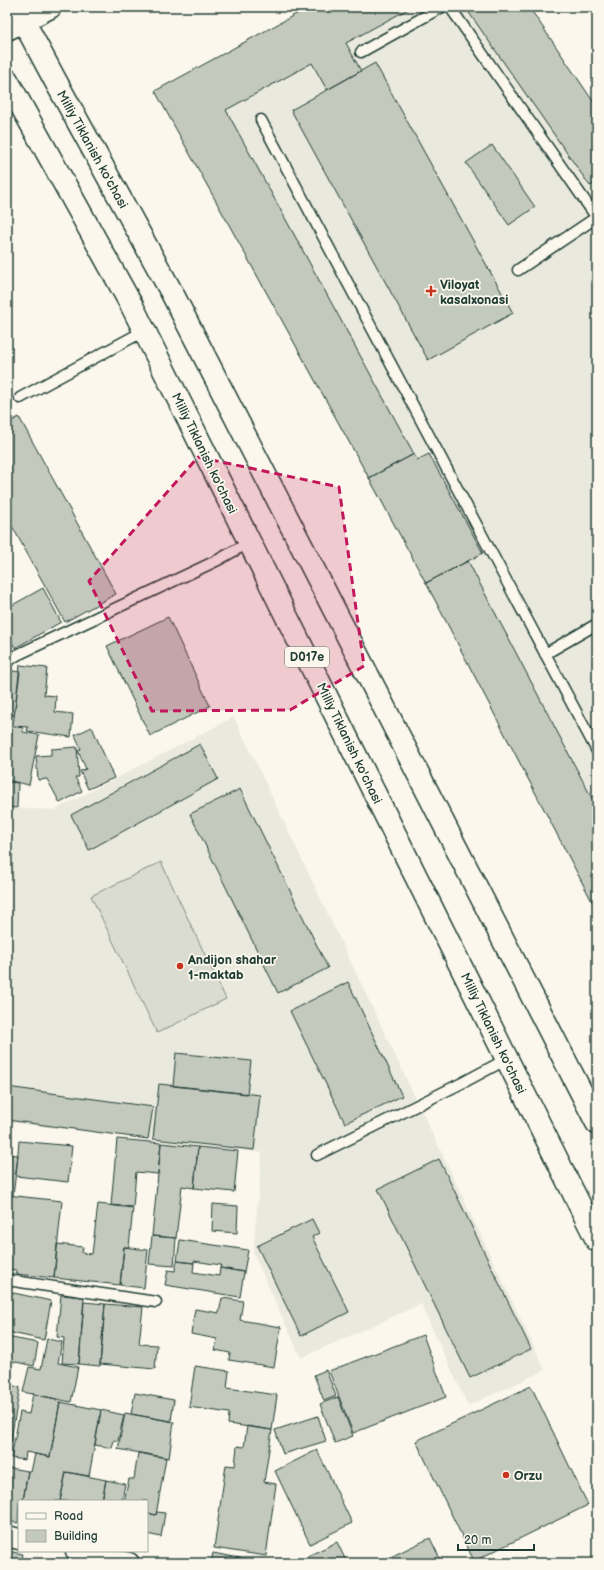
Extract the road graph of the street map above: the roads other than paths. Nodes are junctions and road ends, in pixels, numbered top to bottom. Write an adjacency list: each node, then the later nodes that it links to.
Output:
1 (50, 7): 4 (main road)
2 (442, 7): 5 (lane)
3 (450, 7): 8 (lane)
4 (16, 19): 18 (main road, Milliy Tiklanish ko'chasi)
5 (361, 52)
6 (7, 80): 10 (main road, Milliy Tiklanish ko'chasi / D017e)
7 (261, 120): 14 (lane)
8 (597, 218): 9 (lane)
9 (518, 270)
10 (144, 331): 11 (lane); 12 (main road, Milliy Tiklanish ko'chasi / D017e)
11 (20, 398)
12 (250, 542): 15 (lane); 17 (main road, Milliy Tiklanish ko'chasi / D017e)
13 (597, 624): 14 (lane)
14 (545, 654): 16 (lane)
15 (7, 662)
16 (597, 751)
17 (507, 1059): 19 (lane); 20 (main road, Milliy Tiklanish ko'chasi / D017e)
18 (597, 1123)
19 (316, 1155)
20 (597, 1240)
21 (7, 1280): 22 (lane)
22 (156, 1302)
23 (7, 1536): 24 (street)
24 (18, 1539)
25 (80, 1552): 26 (street)
26 (128, 1563)

